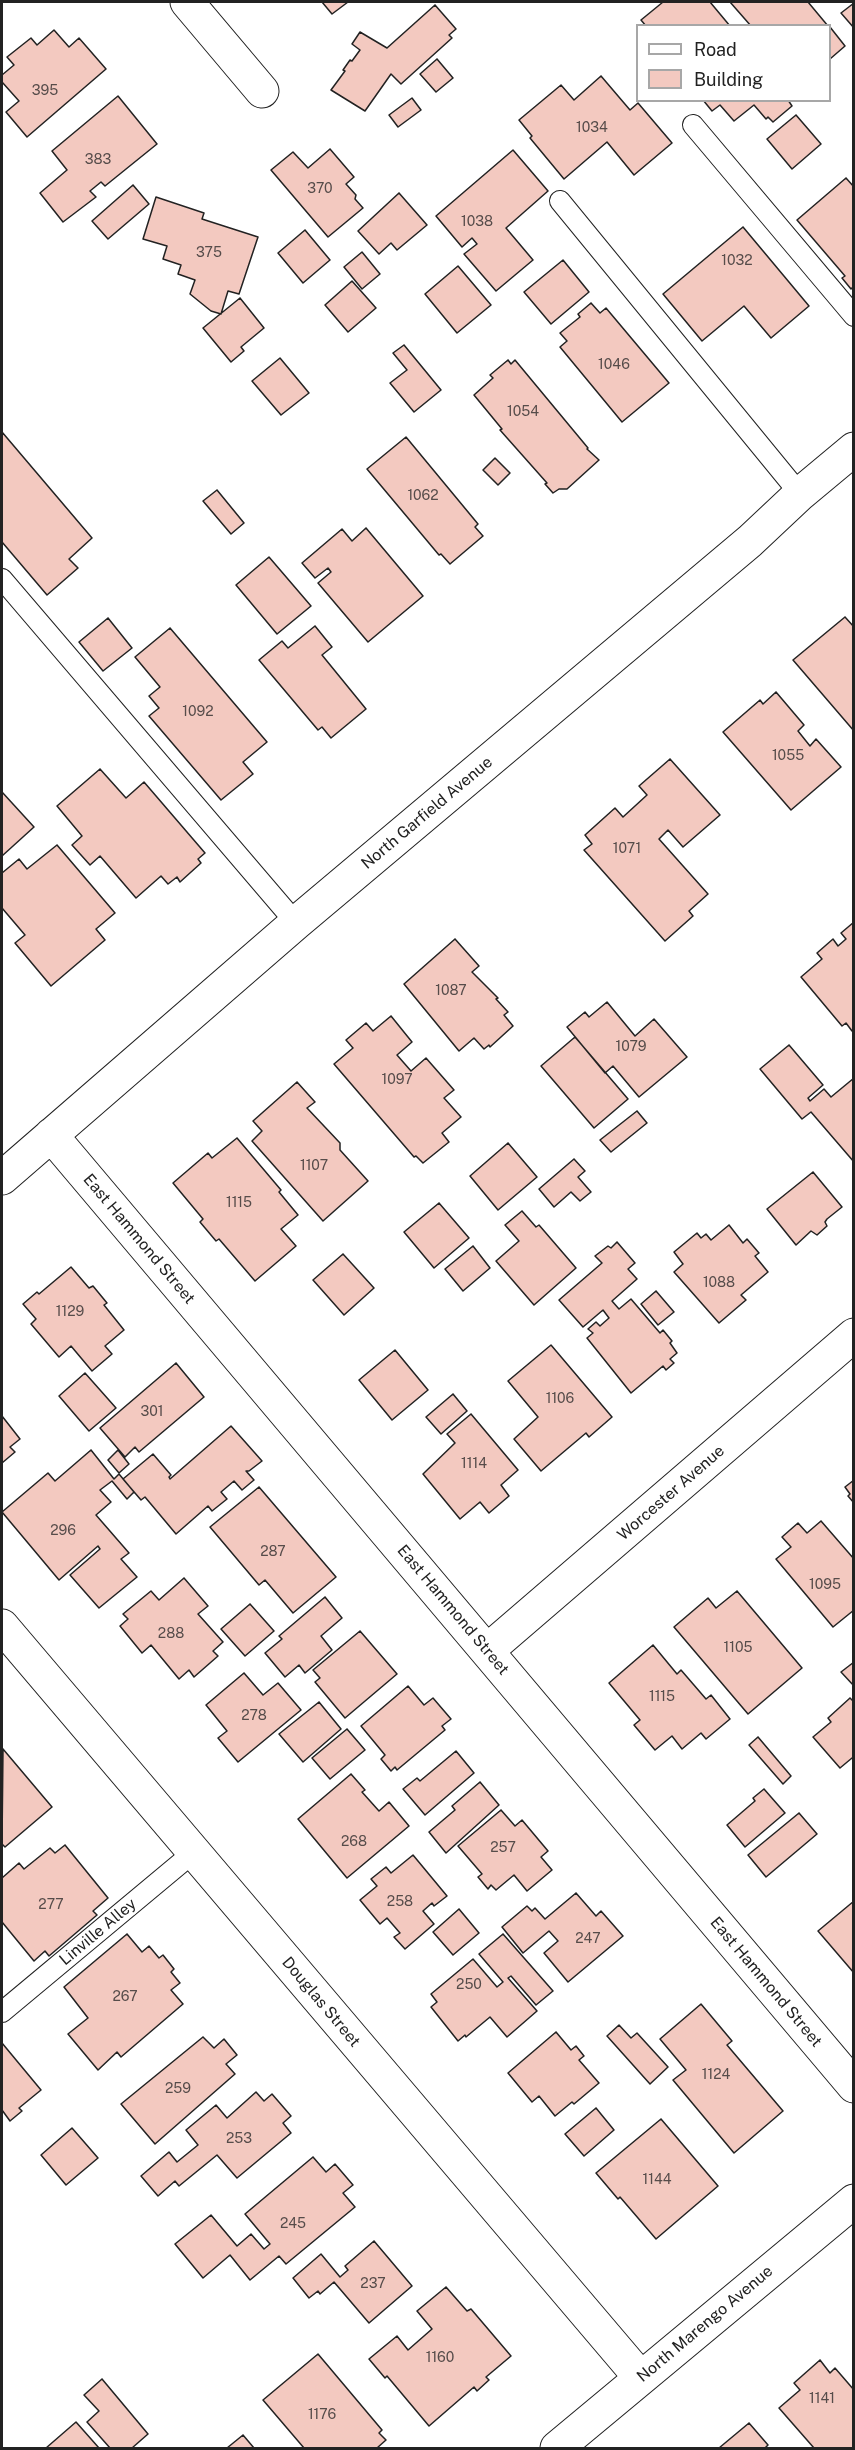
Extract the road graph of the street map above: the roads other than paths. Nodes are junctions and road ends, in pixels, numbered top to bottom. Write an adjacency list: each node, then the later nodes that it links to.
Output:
1 (187, 2): 2 (street)
2 (262, 91)
3 (693, 125): 5 (lane)
4 (560, 201): 7 (lane)
5 (854, 316)
6 (854, 449): 7 (street, North Garfield Avenue)
7 (800, 494): 9 (street, North Garfield Avenue)
8 (2, 579): 9 (lane)
9 (296, 923): 10 (street, North Garfield Avenue)
10 (51, 1135): 11 (street, North Garfield Avenue); 14 (street, East Hammond Street)
11 (2, 1178)
12 (854, 1335): 14 (street, Worcester Avenue)
13 (2, 1626): 15 (street, Douglas Street)
14 (488, 1650): 17 (street, East Hammond Street)
15 (194, 1852): 16 (lane, Linville Alley); 19 (street, Douglas Street)
16 (2, 2012)
17 (854, 2086)
18 (854, 2201): 19 (street, North Marengo Avenue)
19 (640, 2378): 20 (street, North Marengo Avenue)
20 (557, 2448)

